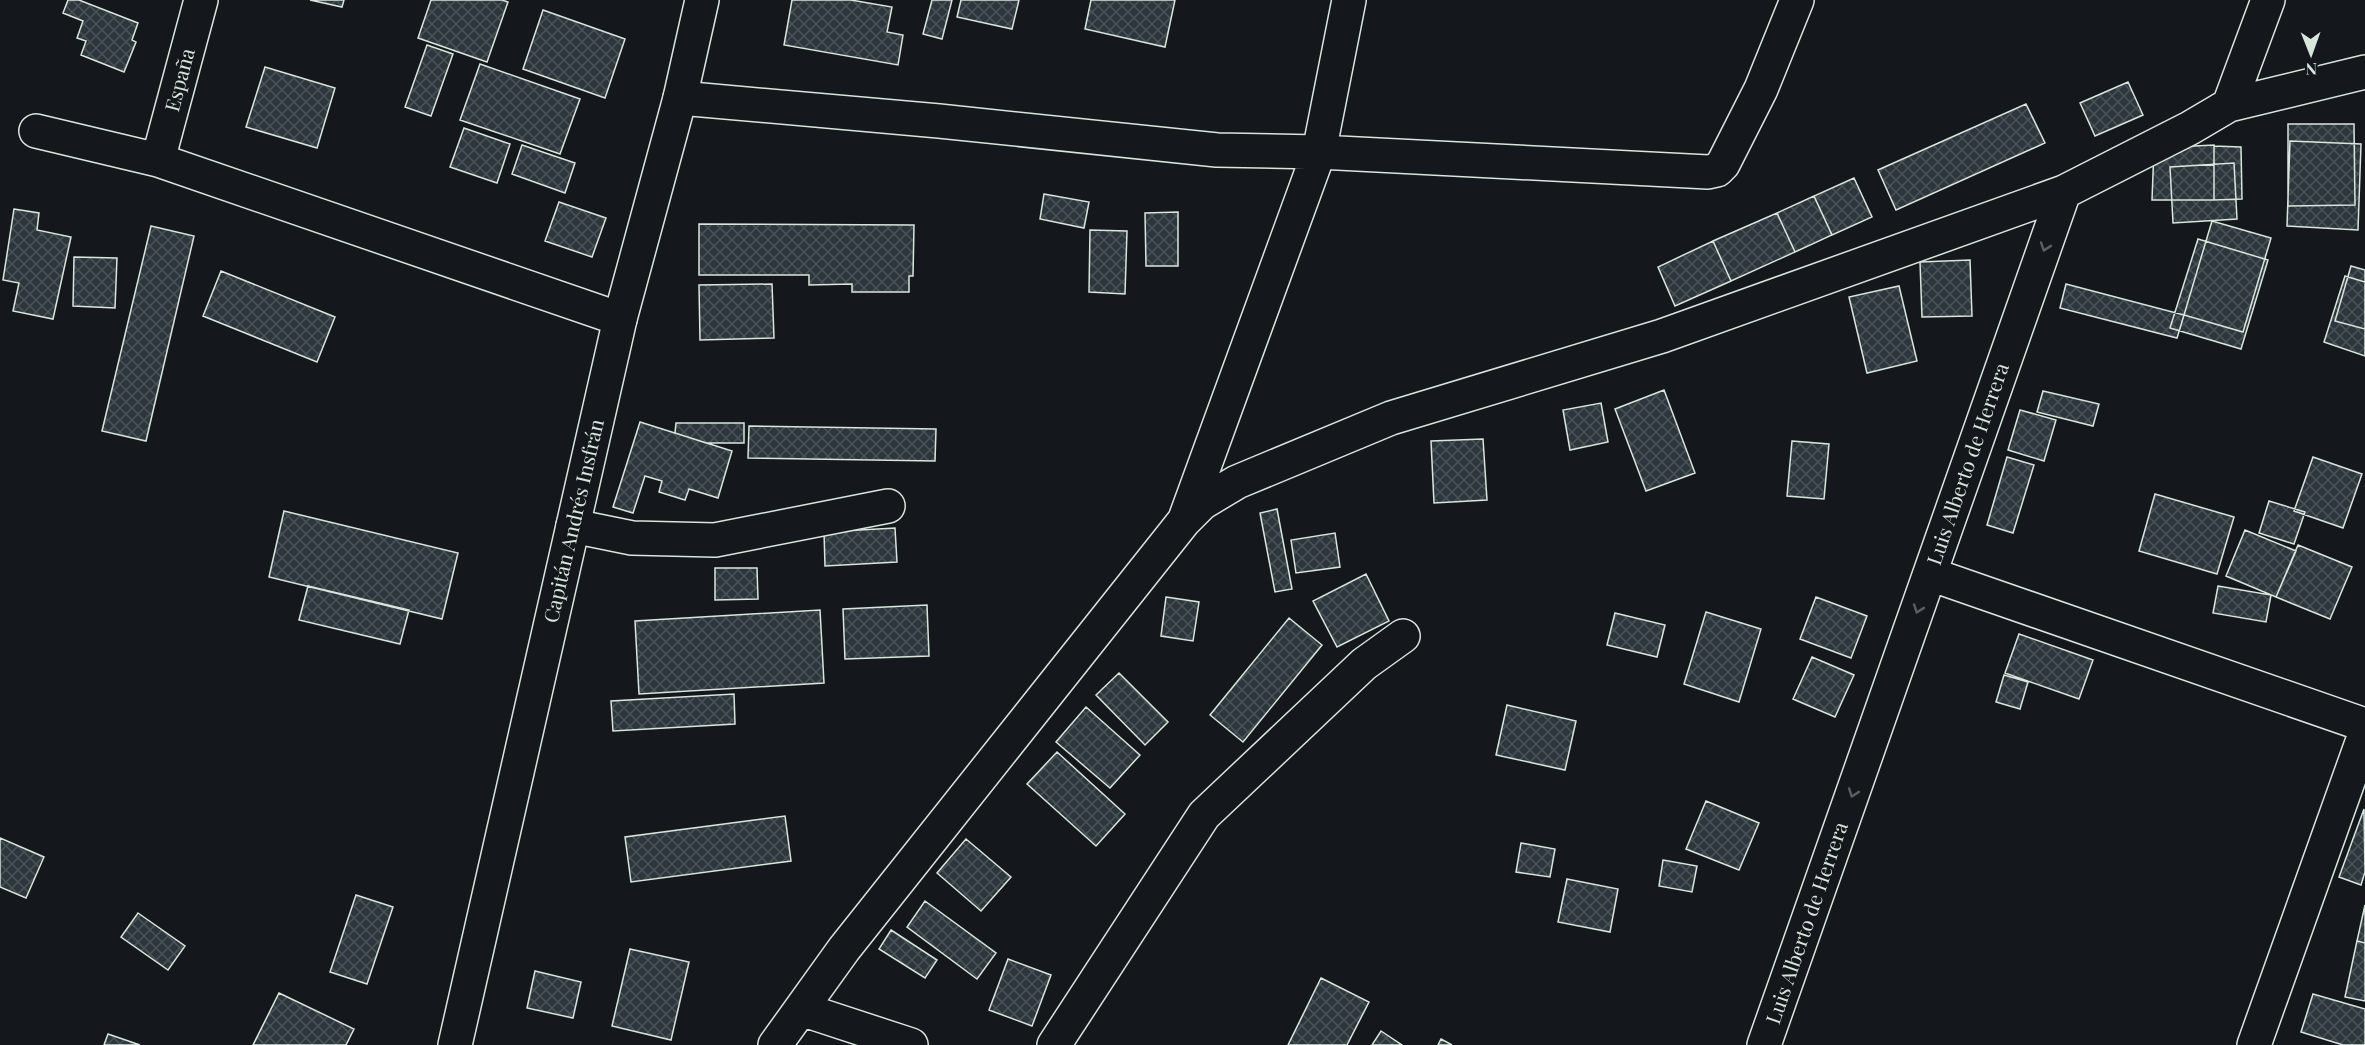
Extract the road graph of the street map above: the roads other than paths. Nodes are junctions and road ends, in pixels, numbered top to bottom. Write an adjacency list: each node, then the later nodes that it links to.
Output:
1 (201, 0): 11 (street, España)
2 (702, 0): 7 (street, Capitán Andrés Insfrán)
3 (1349, 0): 10 (street)
4 (1797, 0): 10 (street)
5 (2268, 0): 8 (street)
6 (2365, 72): 8 (street)
7 (680, 98): 10 (street); 13 (street, Capitán Andrés Insfrán)
8 (2229, 105): 12 (street)
9 (36, 131): 11 (street)
10 (1319, 152): 15 (street)
11 (158, 160): 13 (street)
12 (2064, 192): 15 (street); 17 (street, Luis Alberto de Herrera, one-way to 17)
13 (620, 319): 16 (street, Capitán Andrés Insfrán)
14 (888, 506): 16 (street)
15 (1184, 521): 21 (street)
16 (573, 526): 22 (street, Capitán Andrés Insfrán)
17 (1930, 574): 19 (street); 26 (street, Luis Alberto de Herrera, one-way to 26)
18 (1403, 636): 25 (street)
19 (2365, 725)
20 (2365, 734): 27 (street)
21 (801, 1009): 23 (street); 24 (street)
22 (454, 1045)
23 (775, 1045)
24 (911, 1045)
25 (1054, 1045)
26 (1764, 1045)
27 (2254, 1045)

